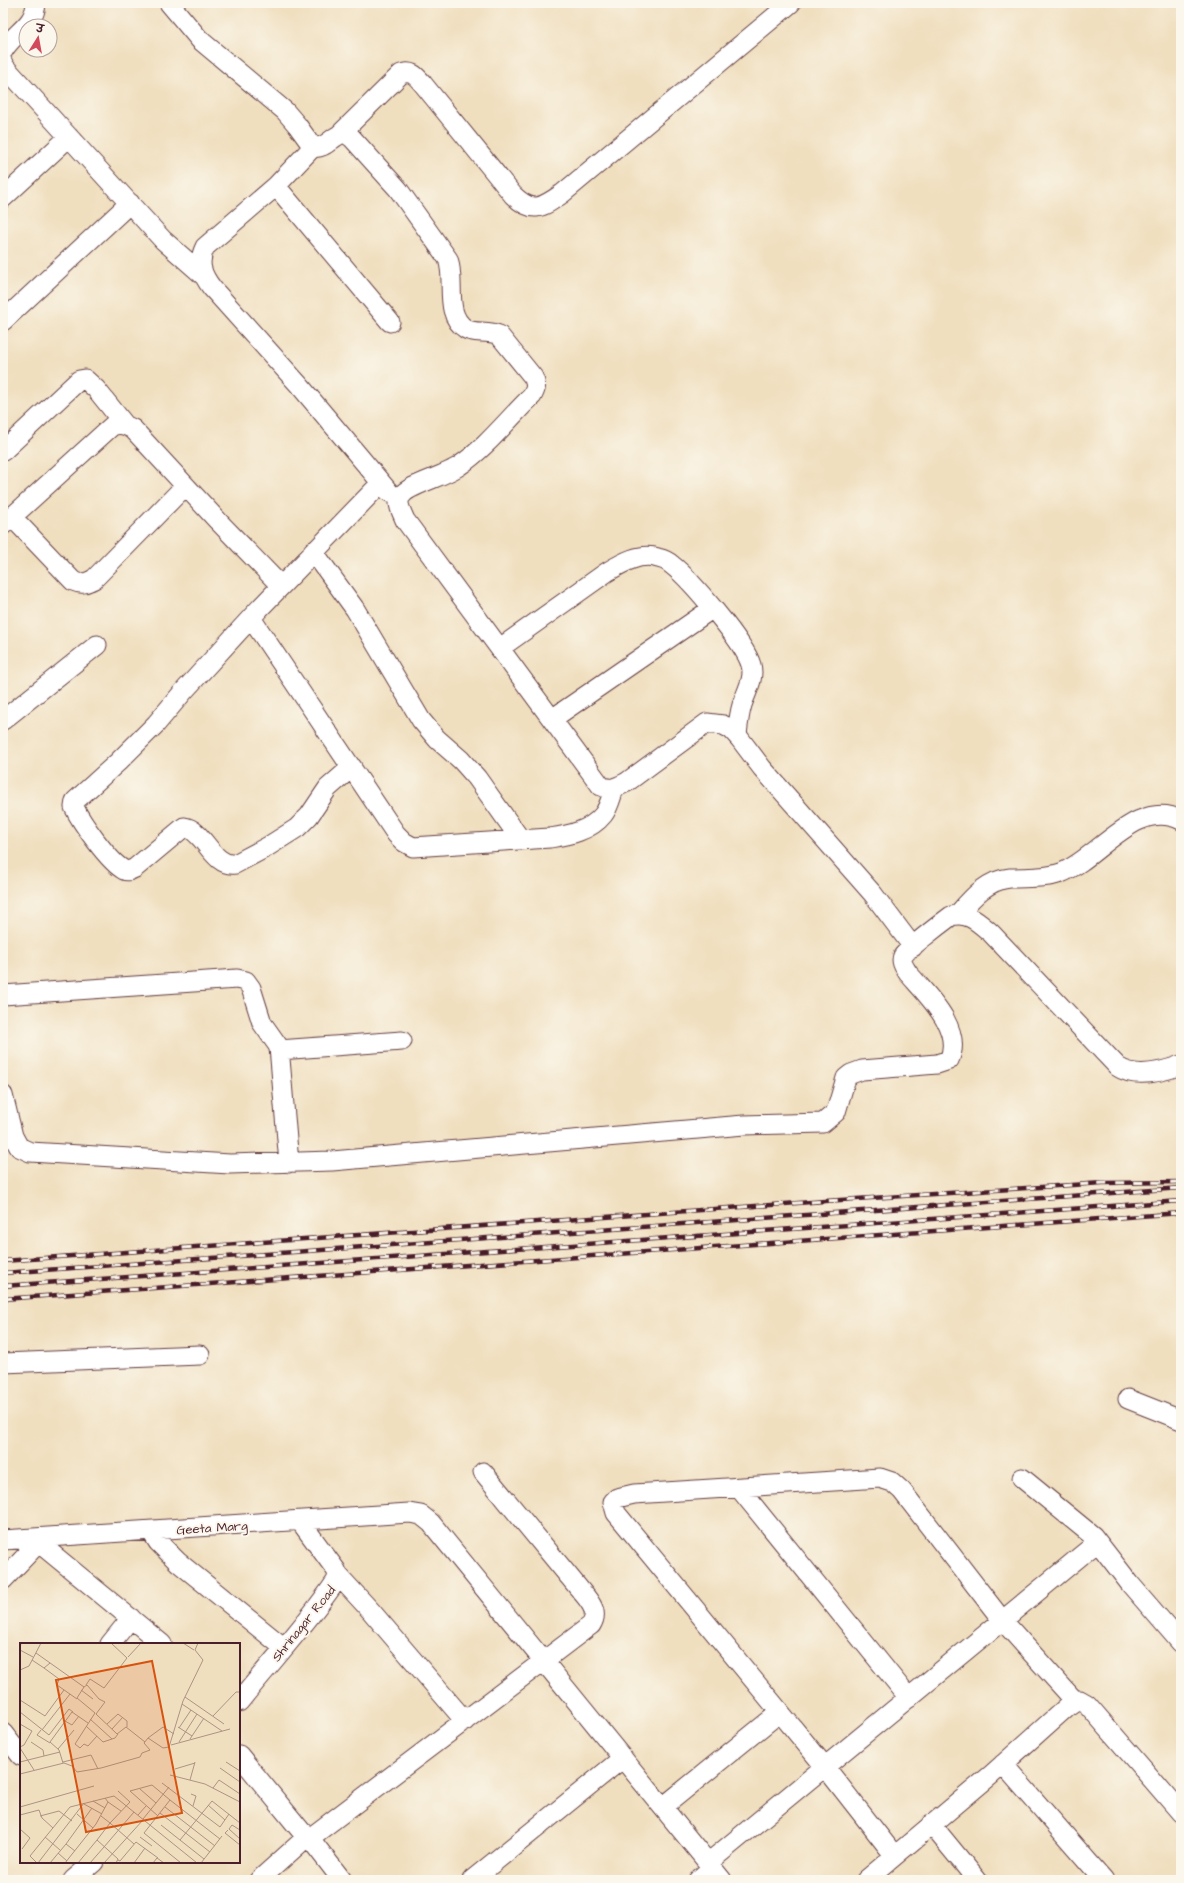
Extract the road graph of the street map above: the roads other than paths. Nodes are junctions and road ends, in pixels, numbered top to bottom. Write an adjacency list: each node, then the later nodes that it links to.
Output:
1 (36, 3): 4 (street)
2 (169, 3): 8 (street)
3 (791, 3): 6 (street)
4 (3, 50)
5 (3, 62): 7 (street)
6 (340, 134): 8 (street); 19 (street)
7 (70, 137): 10 (street); 11 (street)
8 (312, 148): 9 (street)
9 (276, 186): 12 (street); 14 (street)
10 (3, 198)
11 (130, 203): 12 (street); 13 (street)
12 (203, 275): 17 (street)
13 (3, 320)
14 (390, 322)
15 (125, 425): 16 (street); 18 (street); 20 (street)
16 (3, 451)
17 (381, 483): 19 (street); 21 (street)
18 (185, 486): 20 (street); 22 (street)
19 (399, 504): 26 (street)
20 (7, 521)
21 (313, 551): 22 (street); 33 (street)
22 (281, 586): 24 (street)
23 (713, 608): 26 (street); 27 (street); 29 (street)
24 (251, 618): 30 (street); 30 (street)
25 (97, 645): 28 (street)
26 (500, 648): 27 (street)
27 (552, 719): 31 (street)
28 (3, 720)
29 (737, 735): 31 (street); 35 (street)
30 (352, 768): 33 (street)
31 (614, 789): 33 (street)
32 (1181, 820): 34 (street)
33 (521, 840)
34 (958, 914): 35 (street); 39 (street)
35 (913, 947): 41 (street)
36 (3, 995): 38 (street)
37 (402, 1041): 38 (street)
38 (279, 1050): 41 (street)
39 (1181, 1065)
40 (3, 1095): 41 (street)
41 (289, 1163)
42 (200, 1355): 43 (street)
43 (3, 1363)
44 (1128, 1400): 45 (street)
45 (1181, 1420)
46 (483, 1472): 62 (street)
47 (1022, 1478): 53 (street)
48 (739, 1488): 57 (street); 63 (street); 66 (street)
49 (300, 1521): 50 (street, Geeta Marg); 54 (street, Shrinagar Road); 62 (street, Geeta Marg)
50 (151, 1531): 52 (street, Geeta Marg); 61 (street)
51 (3, 1540): 52 (street, Geeta Marg)
52 (41, 1540): 55 (street); 56 (street)
53 (1099, 1544): 57 (street); 60 (street)
54 (338, 1575): 61 (street, Shrinagar Road); 67 (street)
55 (3, 1580)
56 (132, 1618): 58 (street); 59 (street)
57 (1002, 1620): 63 (street); 65 (street)
58 (111, 1643)
59 (161, 1643)
60 (1181, 1643)
61 (283, 1647): 64 (street, Shrinagar Road)
62 (544, 1661): 67 (street); 71 (street)
63 (909, 1698): 73 (street)
64 (240, 1701)
65 (1075, 1701): 72 (street); 75 (street)
66 (780, 1712): 73 (street); 74 (street)
67 (465, 1721): 77 (street)
68 (3, 1733): 69 (street)
69 (15, 1752)
70 (240, 1756): 77 (street)
71 (623, 1758): 74 (street); 84 (street)
72 (1003, 1764): 76 (street); 88 (street)
73 (826, 1768): 78 (street); 80 (street)
74 (663, 1807): 80 (street)
75 (1181, 1813)
76 (931, 1824): 78 (street); 87 (street)
77 (308, 1836): 82 (street); 83 (street)
78 (894, 1855): 86 (street)
79 (93, 1863): 81 (street)
80 (714, 1870): 85 (street)
81 (73, 1880)
82 (259, 1880)
83 (342, 1880)
84 (472, 1880)
85 (698, 1880)
86 (866, 1880)
87 (977, 1880)
88 (1104, 1880)

